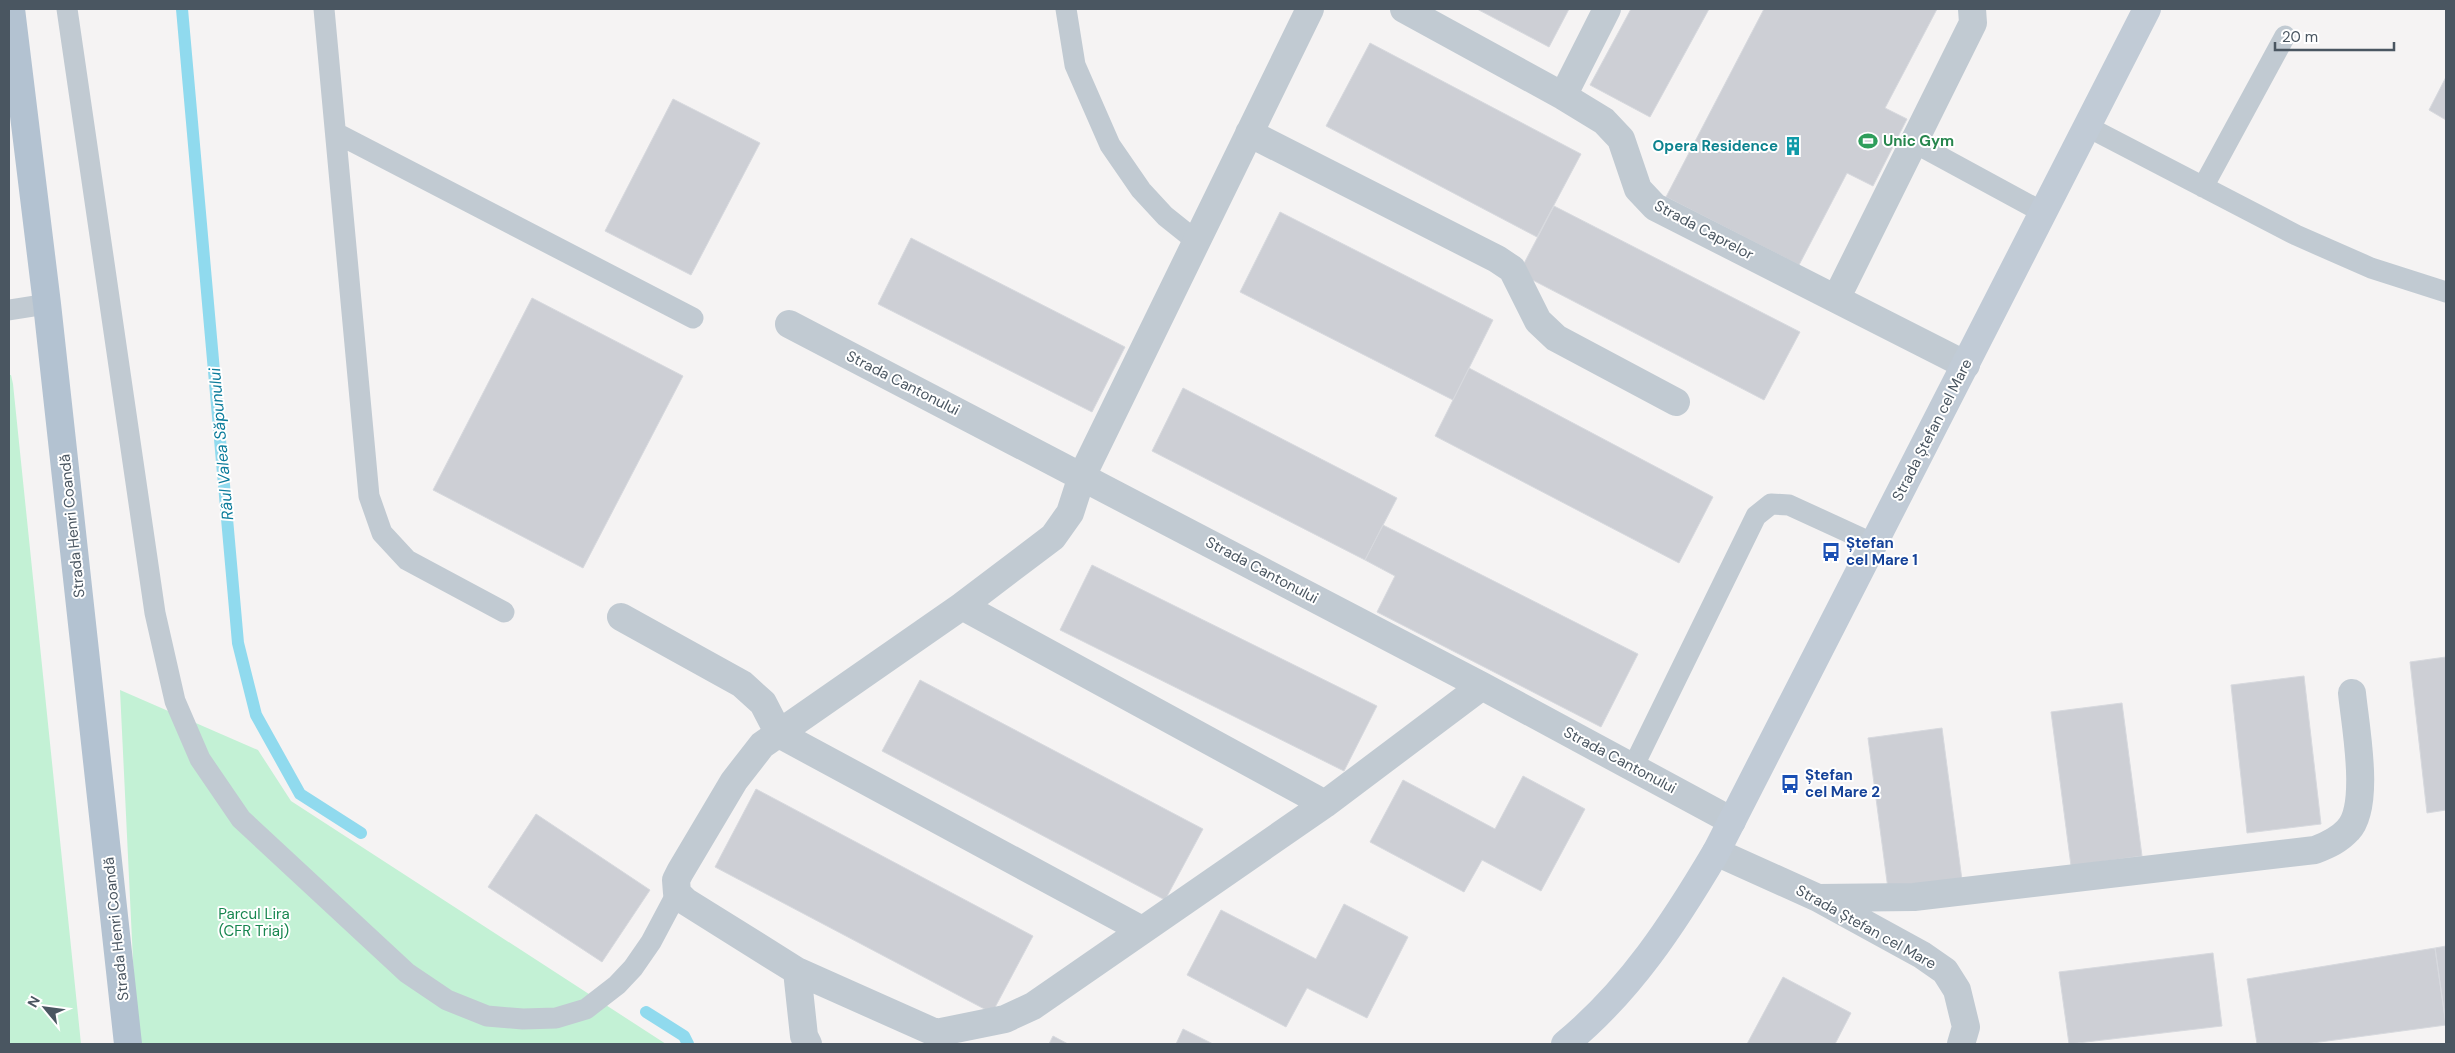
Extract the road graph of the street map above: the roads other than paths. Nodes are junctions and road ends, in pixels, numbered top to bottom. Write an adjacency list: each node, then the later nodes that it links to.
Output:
1 (11, 9): 21 (main road, Strada Henri Coandă)
2 (67, 9): 39 (lane)
3 (324, 9): 13 (lane)
4 (1066, 9): 18 (lane)
5 (1310, 9): 14 (street)
6 (1404, 9): 11 (street, Strada Caprelor)
7 (1607, 9): 11 (street)
8 (1972, 9): 15 (street)
9 (2147, 9): 12 (main road, Strada Ștefan cel Mare)
10 (2285, 36): 16 (lane)
11 (1563, 96): 20 (street, Strada Caprelor)
12 (2088, 127): 16 (lane); 17 (main road, Strada Ștefan cel Mare)
13 (336, 133): 23 (lane); 30 (lane)
14 (1249, 133): 18 (street); 26 (street)
15 (1915, 143): 17 (lane); 20 (street)
16 (2203, 187): 19 (lane)
17 (2044, 213): 25 (main road, Strada Ștefan cel Mare)
18 (1196, 240): 27 (street)
19 (2446, 292)
20 (1836, 299): 25 (street, Strada Caprelor)
21 (47, 304): 22 (lane); 45 (main road, Strada Henri Coandă)
22 (9, 310)
23 (693, 318)
24 (789, 324): 27 (street, Strada Cantonului)
25 (1966, 365): 28 (main road, Strada Ștefan cel Mare)
26 (1676, 402)
27 (1082, 476): 29 (street); 32 (street, Strada Cantonului)
28 (1874, 544): 35 (lane); 37 (main road, Strada Ștefan cel Mare)
29 (962, 606): 34 (street); 36 (street)
30 (504, 612)
31 (621, 617): 34 (street)
32 (1482, 686): 35 (street, Strada Cantonului); 36 (street)
33 (2352, 693): 40 (street)
34 (779, 734): 39 (street); 41 (street)
35 (1633, 767): 37 (street, Strada Cantonului)
36 (1326, 804): 41 (street)
37 (1732, 820): 38 (main road, Strada Ștefan cel Mare)
38 (1716, 852): 40 (street, Strada Ștefan cel Mare); 44 (main road, Strada Ștefan cel Mare)
39 (677, 893): 42 (street)
40 (1818, 898): 47 (street, Strada Ștefan cel Mare)
41 (1142, 930): 43 (street)
42 (797, 971): 43 (street); 46 (street)
43 (936, 1038)
44 (1572, 1042)
45 (128, 1044)
46 (808, 1044)
47 (1961, 1044)

